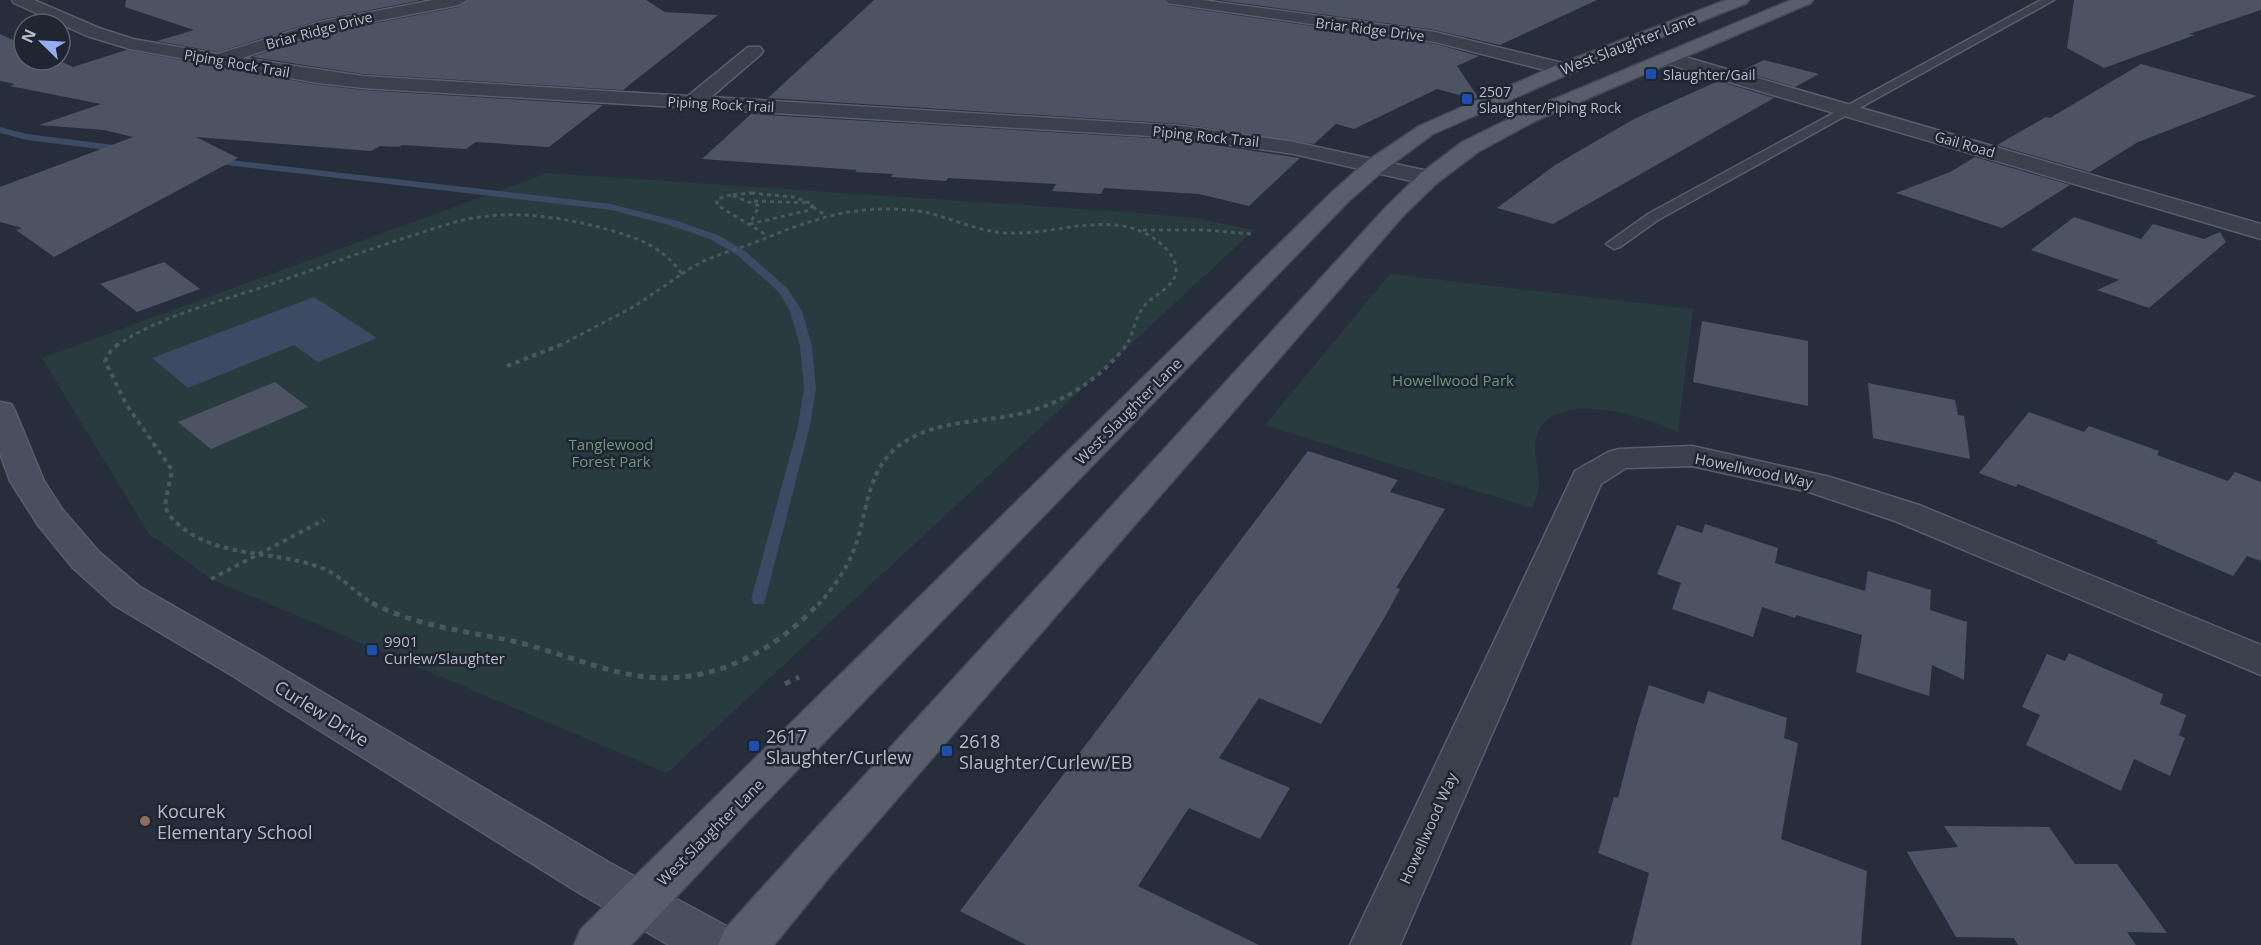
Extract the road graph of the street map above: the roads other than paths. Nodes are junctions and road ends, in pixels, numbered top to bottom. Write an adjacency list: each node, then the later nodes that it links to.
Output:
1 (20, 0): 9 (street, Piping Rock Trail)
2 (459, 0): 9 (street, Briar Ridge Drive)
3 (1173, 0): 10 (street, Briar Ridge Drive)
4 (1741, 0): 10 (main road, West Slaughter Lane)
5 (1805, 0): 8 (main road, West Slaughter Lane)
6 (2049, 0): 12 (lane)
7 (754, 51): 11 (street)
8 (1668, 58): 12 (street, Gail Road); 14 (main road, West Slaughter Lane)
9 (217, 60): 11 (street, Piping Rock Trail)
10 (1564, 69): 13 (main road, West Slaughter Lane)
11 (693, 102): 13 (street, Piping Rock Trail)
12 (1849, 110): 15 (street, Gail Road); 16 (lane)
13 (1375, 166): 14 (street, Piping Rock Trail); 19 (main road, West Slaughter Lane)
14 (1429, 178): 22 (main road, West Slaughter Lane)
15 (2261, 232)
16 (1614, 244)
17 (0, 411): 19 (street, Curlew Drive)
18 (2261, 661): 23 (street, Howellwood Way)
19 (639, 904): 20 (main road, West Slaughter Lane); 21 (street, Curlew Drive)
20 (600, 945)
21 (714, 945)
22 (743, 945)
23 (1375, 945)

